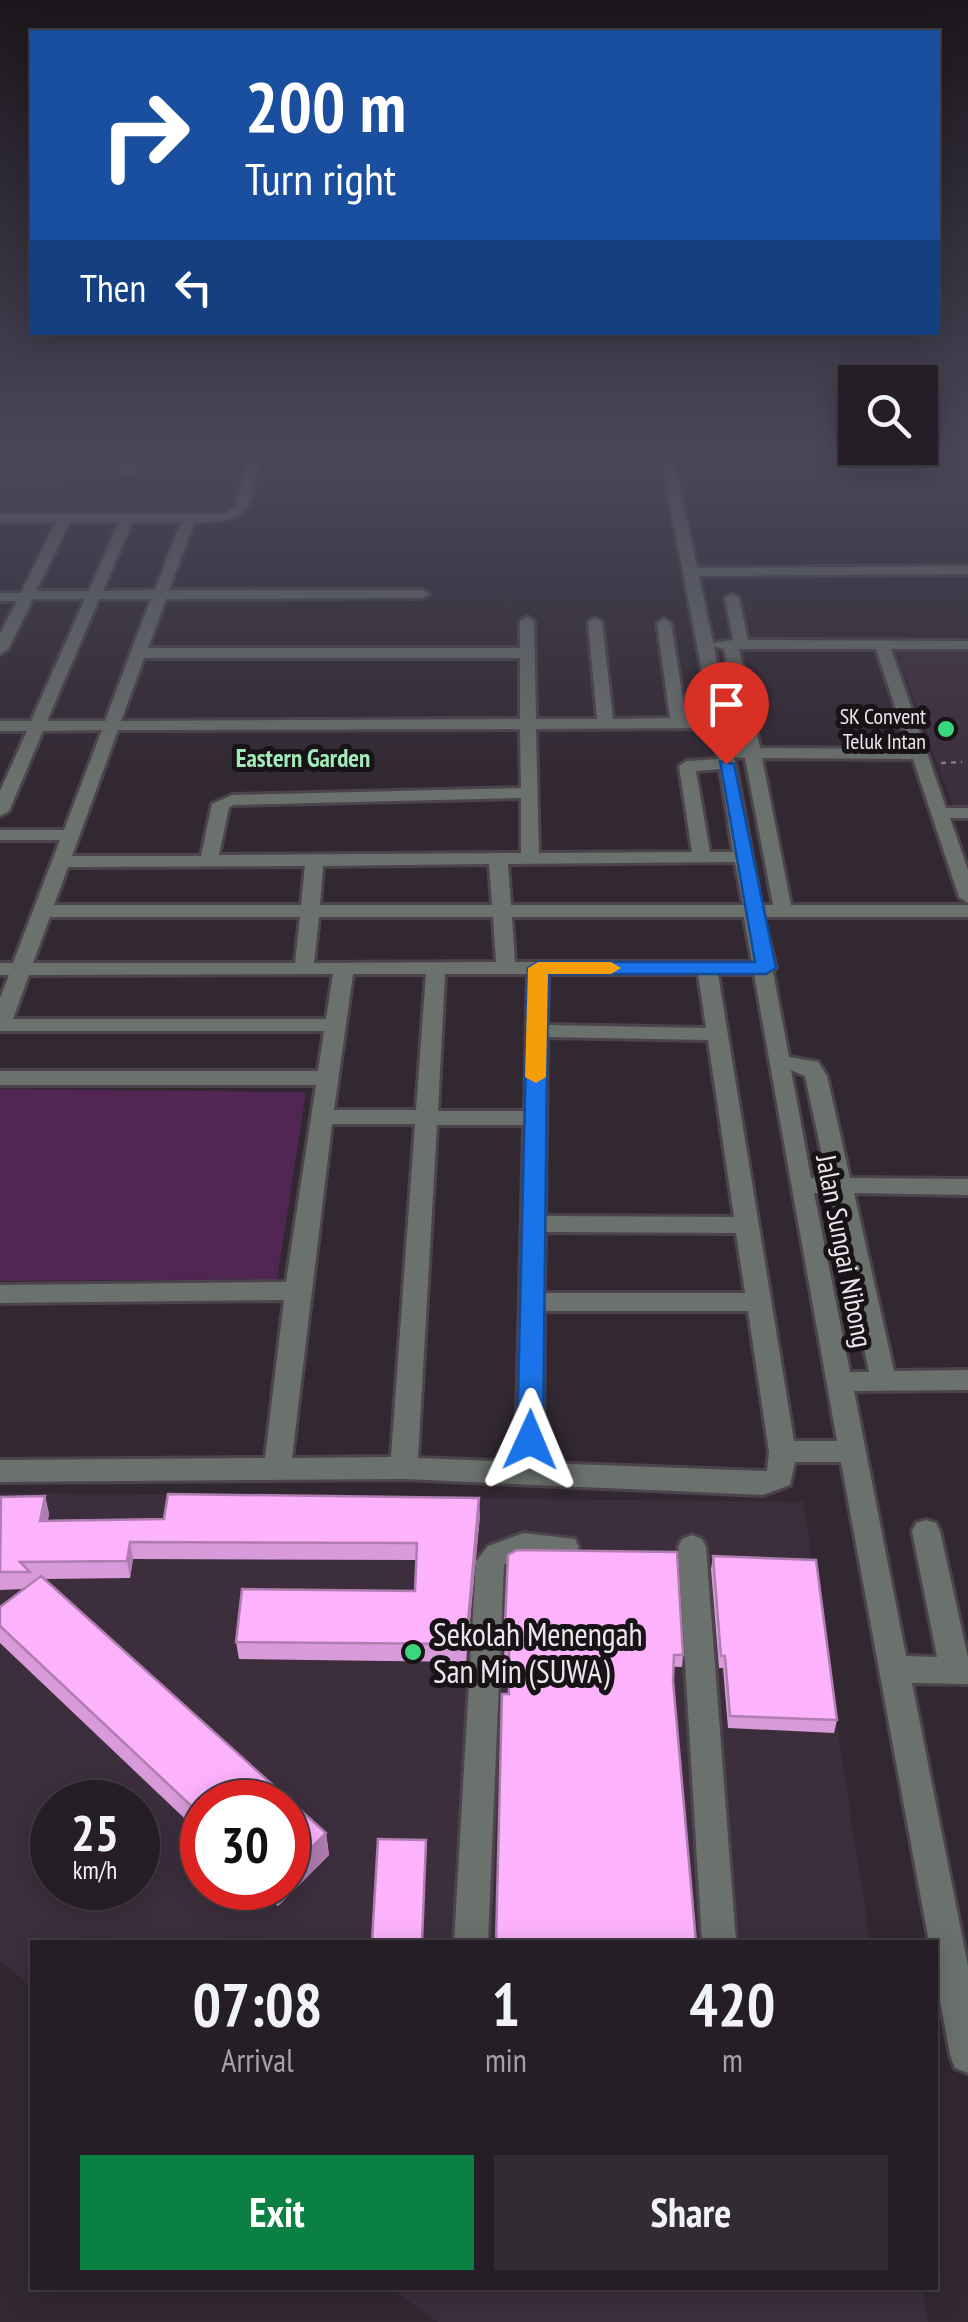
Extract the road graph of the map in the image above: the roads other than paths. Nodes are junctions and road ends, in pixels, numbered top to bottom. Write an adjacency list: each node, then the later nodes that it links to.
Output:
1 (43, 565): 10 (street)
2 (105, 565): 8 (street)
3 (171, 565): 9 (street)
4 (690, 565): 6 (street, Jalan Sungai Nibong)
5 (968, 570): 6 (street)
6 (691, 572): 16 (street, Jalan Sungai Nibong)
7 (422, 594): 9 (street)
8 (92, 595): 9 (street); 10 (street); 26 (street)
9 (160, 595): 20 (street)
10 (28, 596): 11 (street); 19 (street)
11 (0, 597)
12 (732, 598): 16 (street)
13 (527, 621): 21 (street)
14 (595, 622): 22 (street)
15 (664, 623): 23 (street)
16 (726, 644): 17 (street); 25 (street, Jalan Sungai Nibong); 29 (street)
17 (882, 645): 18 (street); 30 (street)
18 (968, 645)
19 (0, 650)
20 (138, 653): 21 (street); 27 (street)
21 (527, 653): 24 (street)
22 (604, 722): 23 (street); 24 (street)
23 (679, 722): 25 (street)
24 (530, 723): 27 (street); 32 (street)
25 (719, 723): 31 (street, Jalan Sungai Nibong)
26 (35, 725): 27 (street); 28 (street); 33 (street)
27 (111, 725): 37 (street)
28 (0, 726)
29 (752, 753): 30 (street); 31 (street); 46 (street)
30 (921, 754): 34 (street)
31 (724, 758): 40 (street); 41 (street, Jalan Sungai Nibong)
32 (527, 793): 38 (street); 43 (street)
33 (0, 811)
34 (943, 813): 35 (street); 45 (street)
35 (968, 813)
36 (0, 834): 37 (street)
37 (71, 835): 44 (street)
38 (530, 857): 39 (street); 40 (street)
39 (498, 858): 42 (street); 48 (street)
40 (702, 858): 41 (street)
41 (743, 858): 49 (street, Jalan Sungai Nibong)
42 (315, 859): 43 (street); 47 (street)
43 (209, 860): 44 (street)
44 (62, 862): 51 (street)
45 (968, 897)
46 (783, 910): 49 (street); 50 (street)
47 (310, 911): 48 (street); 51 (street); 54 (street)
48 (502, 911): 49 (street); 55 (street)
49 (755, 911): 58 (street, Jalan Sungai Nibong)
50 (968, 911)
51 (44, 912): 60 (street)
52 (344, 966): 53 (street); 54 (street); 61 (street)
53 (436, 966): 55 (street); 69 (street)
54 (304, 967): 60 (street)
55 (506, 967): 57 (street)
56 (708, 967): 57 (street); 58 (street); 64 (street)
57 (538, 968): 63 (street)
58 (766, 968): 65 (street, Jalan Sungai Nibong)
59 (0, 969): 60 (street)
60 (22, 969): 62 (street)
61 (336, 1024): 62 (street); 67 (street)
62 (0, 1025)
63 (537, 1031): 64 (street); 70 (street)
64 (718, 1034): 75 (street)
65 (781, 1062): 71 (street); 72 (street, Jalan Sungai Nibong)
66 (0, 1078): 67 (street)
67 (328, 1078): 68 (street)
68 (322, 1117): 69 (street); 76 (street)
69 (428, 1117): 70 (street); 85 (street)
70 (535, 1118): 74 (street)
71 (840, 1185): 72 (street); 73 (street); 82 (street)
72 (801, 1186): 81 (street, Jalan Sungai Nibong)
73 (968, 1187)
74 (534, 1224): 75 (street); 78 (street)
75 (746, 1226): 79 (street)
76 (297, 1290): 77 (street); 86 (street)
77 (0, 1294)
78 (534, 1302): 79 (street); 88 (street)
79 (757, 1302): 84 (street)
80 (968, 1380): 82 (street)
81 (839, 1382): 82 (street); 83 (street, Jalan Sungai Nibong)
82 (884, 1382)
83 (852, 1451): 84 (street); 92 (street, Jalan Sungai Nibong)
84 (782, 1452): 88 (street)
85 (404, 1468): 86 (street); 88 (street)
86 (277, 1469): 87 (street)
87 (0, 1472)
88 (529, 1474)
89 (926, 1531): 93 (street)
90 (565, 1548): 94 (street)
91 (692, 1548): 95 (street)
92 (894, 1669): 93 (street); 96 (street, Jalan Sungai Nibong)
93 (962, 1671)
94 (471, 1940)
95 (719, 1940)
96 (968, 2055)

